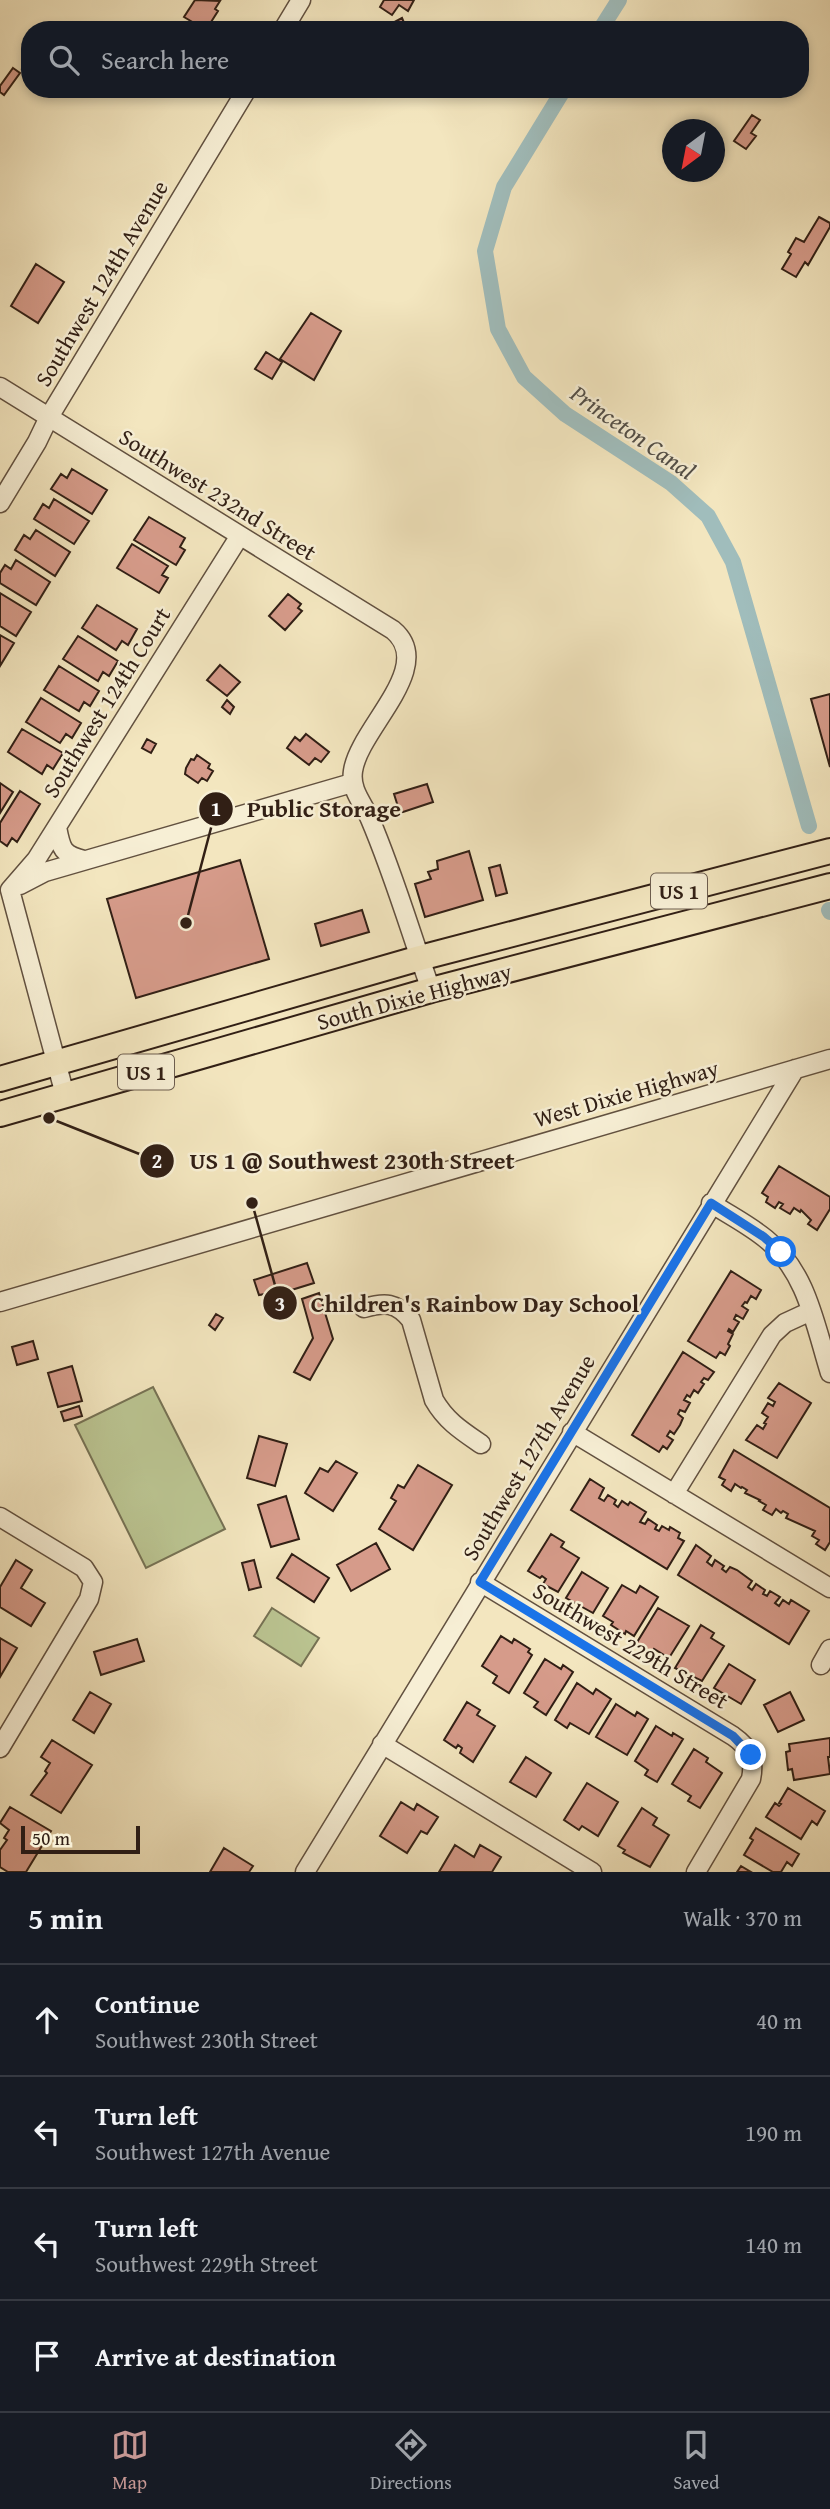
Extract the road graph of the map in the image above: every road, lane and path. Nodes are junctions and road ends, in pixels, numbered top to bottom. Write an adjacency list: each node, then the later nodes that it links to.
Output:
1 (301, 0): 2 (street)
2 (288, 21)
3 (242, 98): 5 (street, Southwest 124th Avenue)
4 (0, 387): 5 (street, Southwest 232nd Street)
5 (49, 417): 6 (street, Southwest 124th Avenue); 7 (street, Southwest 232nd Street)
6 (0, 503)
7 (239, 537): 8 (street, Southwest 232nd Street); 9 (street, Southwest 124th Court)
8 (352, 783): 11 (street); 16 (street)
9 (57, 827): 11 (street); 14 (street, Southwest 124th Court)
10 (830, 851): 16 (highway, South Dixie Highway / US 1)
11 (84, 860): 14 (street)
12 (830, 867): 15 (highway)
13 (830, 886): 15 (highway, South Dixie Highway / US 1)
14 (5, 889): 19 (street)
15 (710, 918): 17 (highway, South Dixie Highway / US 1)
16 (420, 958): 17 (street); 19 (highway, South Dixie Highway / US 1)
17 (431, 990): 22 (highway, South Dixie Highway / US 1)
18 (830, 1059): 20 (street, West Dixie Highway)
19 (56, 1062): 21 (highway, South Dixie Highway / US 1); 22 (street)
20 (795, 1069): 24 (street, Southwest 127th Avenue); 25 (street, West Dixie Highway)
21 (0, 1079)
22 (65, 1095): 23 (highway, South Dixie Highway / US 1)
23 (0, 1114)
24 (711, 1203): 27 (street); 29 (street, Southwest 127th Avenue)
25 (0, 1303)
26 (363, 1308): 30 (street)
27 (811, 1311): 28 (street); 31 (street)
28 (830, 1373)
29 (572, 1432): 31 (street); 33 (street, Southwest 127th Avenue)
30 (481, 1444)
31 (674, 1494): 34 (street)
32 (0, 1517): 36 (street)
33 (480, 1582): 35 (street, Southwest 127th Avenue); 39 (street, Southwest 229th Street)
34 (830, 1588)
35 (382, 1744): 37 (street, Southwest 127th Avenue); 38 (street)
36 (0, 1748)
37 (305, 1872)
38 (592, 1872)
39 (696, 1872)

